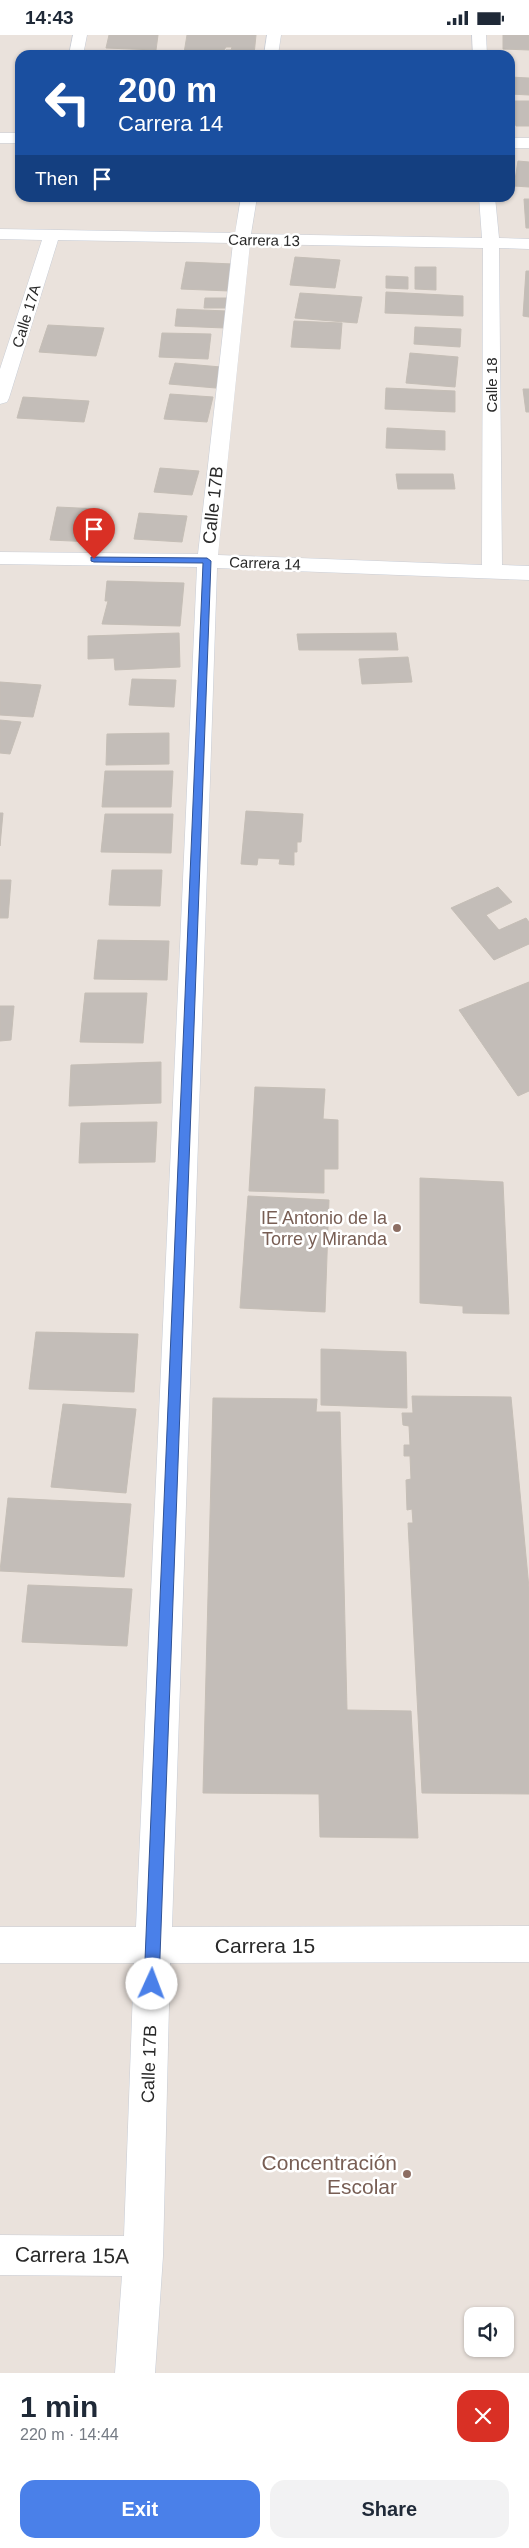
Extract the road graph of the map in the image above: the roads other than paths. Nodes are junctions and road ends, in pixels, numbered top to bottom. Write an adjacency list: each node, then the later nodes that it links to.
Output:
1 (80, 35): 4 (street)
2 (274, 35): 5 (street)
3 (479, 35): 6 (street)
4 (77, 50)
5 (272, 50)
6 (480, 50)
7 (0, 138): 8 (street)
8 (15, 138)
9 (515, 143): 10 (street)
10 (529, 143)
11 (248, 202): 15 (street, Calle 17B)
12 (487, 202): 16 (street, Calle 18)
13 (0, 234): 14 (street, Carrera 13)
14 (52, 234): 15 (street, Carrera 13); 18 (street, Calle 17A)
15 (242, 240): 16 (street, Carrera 13); 20 (street, Calle 17B)
16 (491, 243): 17 (street, Carrera 13); 21 (street, Calle 18)
17 (529, 244)
18 (0, 398)
19 (0, 558): 20 (street, Carrera 14)
20 (207, 561): 21 (street, Carrera 14); 25 (street, Calle 17B)
21 (492, 573): 22 (street, Carrera 14)
22 (529, 573)
23 (529, 1944): 25 (street, Carrera 15)
24 (0, 1945): 25 (street, Carrera 15)
25 (153, 1945): 27 (street, Calle 17B)
26 (0, 2255): 27 (street, Carrera 15A)
27 (143, 2256): 28 (street, Calle 17B)
28 (135, 2373)

